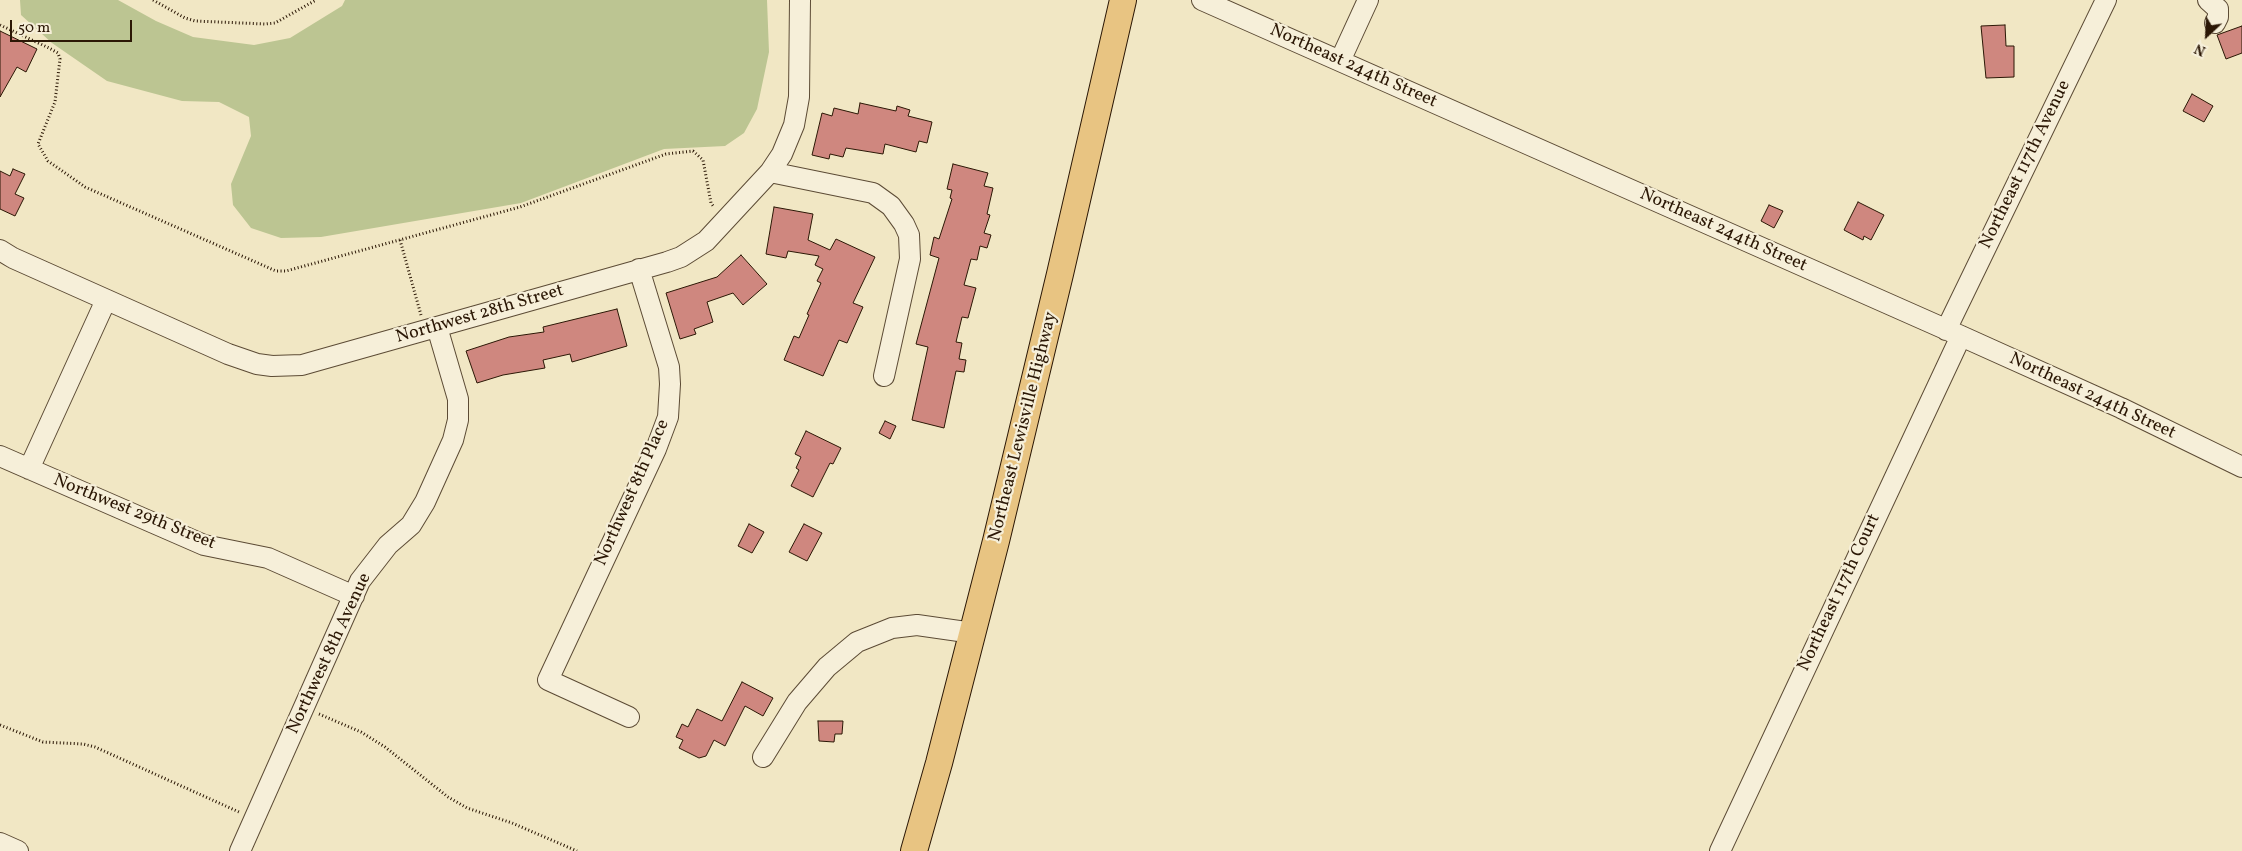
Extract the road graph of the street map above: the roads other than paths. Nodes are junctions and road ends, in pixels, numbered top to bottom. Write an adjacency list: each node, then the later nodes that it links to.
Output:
1 (800, 0): 9 (street, Northwest 28th Street)
2 (1123, 0): 20 (main road, Northeast Lewisville Highway)
3 (1202, 0): 8 (street, Northeast 244th Street)
4 (1368, 0): 8 (street)
5 (2106, 0): 14 (street, Northeast 117th Avenue)
6 (2208, 0): 7 (street)
7 (2215, 23)
8 (1340, 61): 14 (street, Northeast 244th Street)
9 (770, 172): 11 (street, Northwest 28th Street); 15 (street)
10 (0, 250): 12 (street, Northwest 28th Street)
11 (639, 270): 13 (street, Northwest 28th Street); 21 (street, Northwest 8th Place)
12 (106, 300): 13 (street, Northwest 28th Street); 18 (street)
13 (431, 328): 19 (street, Northwest 8th Avenue)
14 (1953, 333): 17 (street, Northeast 244th Street); 27 (street, Northeast 117th Court)
15 (884, 376)
16 (0, 456): 18 (street, Northwest 29th Street)
17 (2242, 467)
18 (29, 468): 19 (street, Northwest 29th Street)
19 (354, 596): 25 (street, Northwest 8th Avenue)
20 (973, 632): 22 (street); 26 (main road, Northeast Lewisville Highway)
21 (629, 716)
22 (764, 758)
23 (0, 843): 24 (street)
24 (18, 851)
25 (240, 851)
26 (914, 851)
27 (1720, 851)

